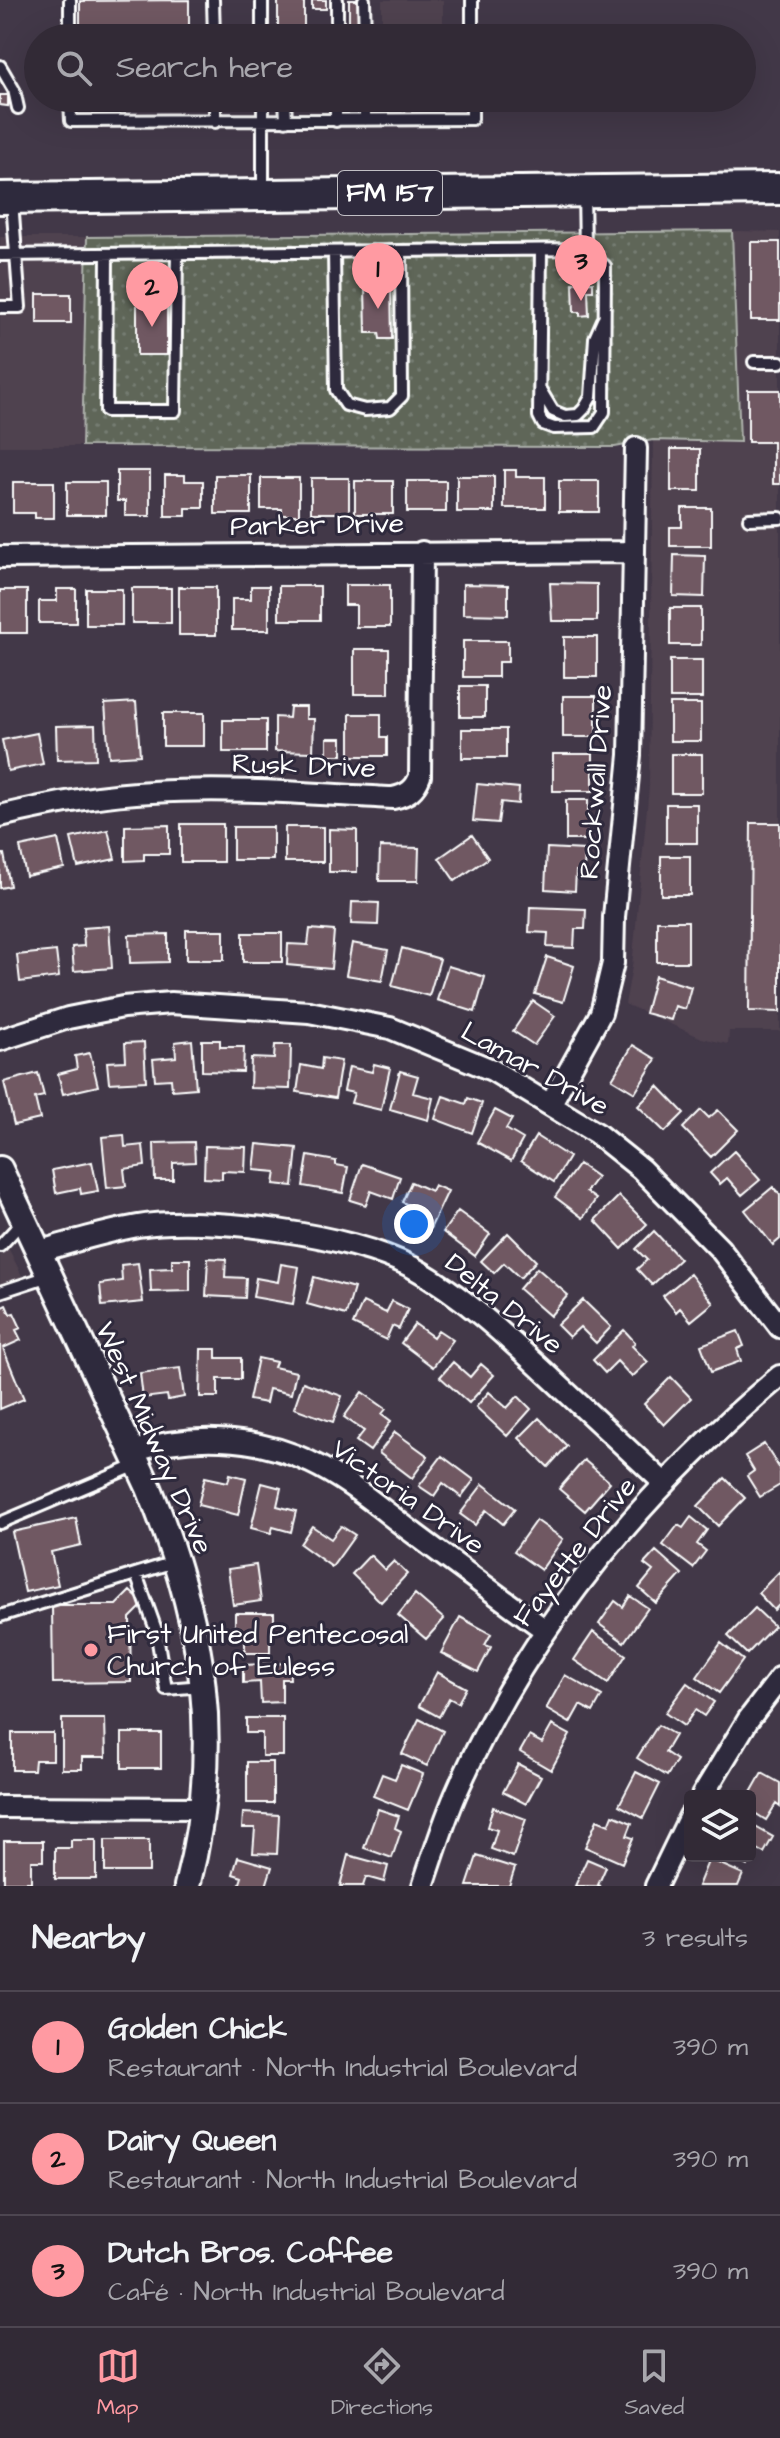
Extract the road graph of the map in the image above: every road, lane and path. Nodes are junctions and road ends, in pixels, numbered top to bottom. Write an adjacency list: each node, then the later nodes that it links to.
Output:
1 (70, 0): 7 (lane)
2 (213, 0): 8 (lane)
3 (262, 0): 9 (lane)
4 (337, 0): 10 (lane)
5 (364, 0): 11 (lane)
6 (472, 0): 12 (lane)
7 (70, 24)
8 (214, 24)
9 (262, 24)
10 (337, 24)
11 (365, 24)
12 (472, 24)
13 (0, 66): 14 (lane)
14 (18, 108)
15 (71, 112): 25 (lane)
16 (215, 112): 25 (lane)
17 (263, 112): 26 (lane)
18 (286, 112): 23 (lane)
19 (336, 112): 24 (lane)
20 (365, 112): 22 (lane)
21 (472, 112): 22 (lane)
22 (365, 120): 24 (lane)
23 (286, 121): 24 (lane); 26 (lane)
24 (336, 121)
25 (215, 122): 26 (lane)
26 (263, 122): 29 (lane)
27 (780, 189): 28 (main road, FM 157)
28 (584, 191): 29 (main road, FM 157); 31 (lane)
29 (263, 195): 30 (main road, FM 157)
30 (6, 198): 38 (lane)
31 (585, 249): 32 (lane); 40 (lane)
32 (541, 250): 34 (lane); 43 (lane)
33 (334, 252): 34 (lane); 34 (lane); 35 (lane)
34 (401, 252)
35 (177, 253): 36 (lane); 36 (lane)
36 (107, 254): 38 (lane)
37 (0, 255): 38 (lane)
38 (18, 255): 39 (lane)
39 (0, 307)
40 (605, 317): 43 (lane); 43 (lane)
41 (754, 362): 42 (lane)
42 (780, 362)
43 (541, 391)
44 (636, 448): 48 (street, Rockwall Drive)
45 (780, 518): 46 (lane)
46 (749, 519)
47 (422, 552): 48 (street, Parker Drive); 49 (street, Parker Drive); 50 (street, Rusk Drive)
48 (634, 552): 52 (street, Rockwall Drive)
49 (0, 557)
50 (0, 816)
51 (0, 1040): 52 (street, Lamar Drive)
52 (550, 1105): 59 (street, Lamar Drive)
53 (0, 1169): 54 (street, West Midway Drive)
54 (23, 1220): 55 (lane); 56 (street, West Midway Drive)
55 (0, 1246)
56 (38, 1252): 57 (street, West Midway Drive); 62 (street, Delta Drive)
57 (49, 1276): 58 (lane); 61 (street, West Midway Drive)
58 (0, 1292)
59 (780, 1327)
60 (780, 1376): 62 (street, Fayette Drive)
61 (134, 1458): 63 (lane); 64 (street, West Midway Drive); 67 (street, Victoria Drive)
62 (665, 1484): 67 (street, Fayette Drive)
63 (0, 1523)
64 (177, 1561): 65 (lane); 69 (street, West Midway Drive)
65 (136, 1574): 66 (lane); 69 (lane)
66 (0, 1616)
67 (545, 1630): 75 (street, Fayette Drive)
68 (780, 1678): 70 (street)
69 (203, 1686): 72 (street, West Midway Drive)
70 (706, 1790)
71 (0, 1807): 72 (street)
72 (202, 1808): 74 (street, West Midway Drive)
73 (684, 1828): 76 (street)
74 (187, 1886)
75 (423, 1886)
76 (656, 1886)

